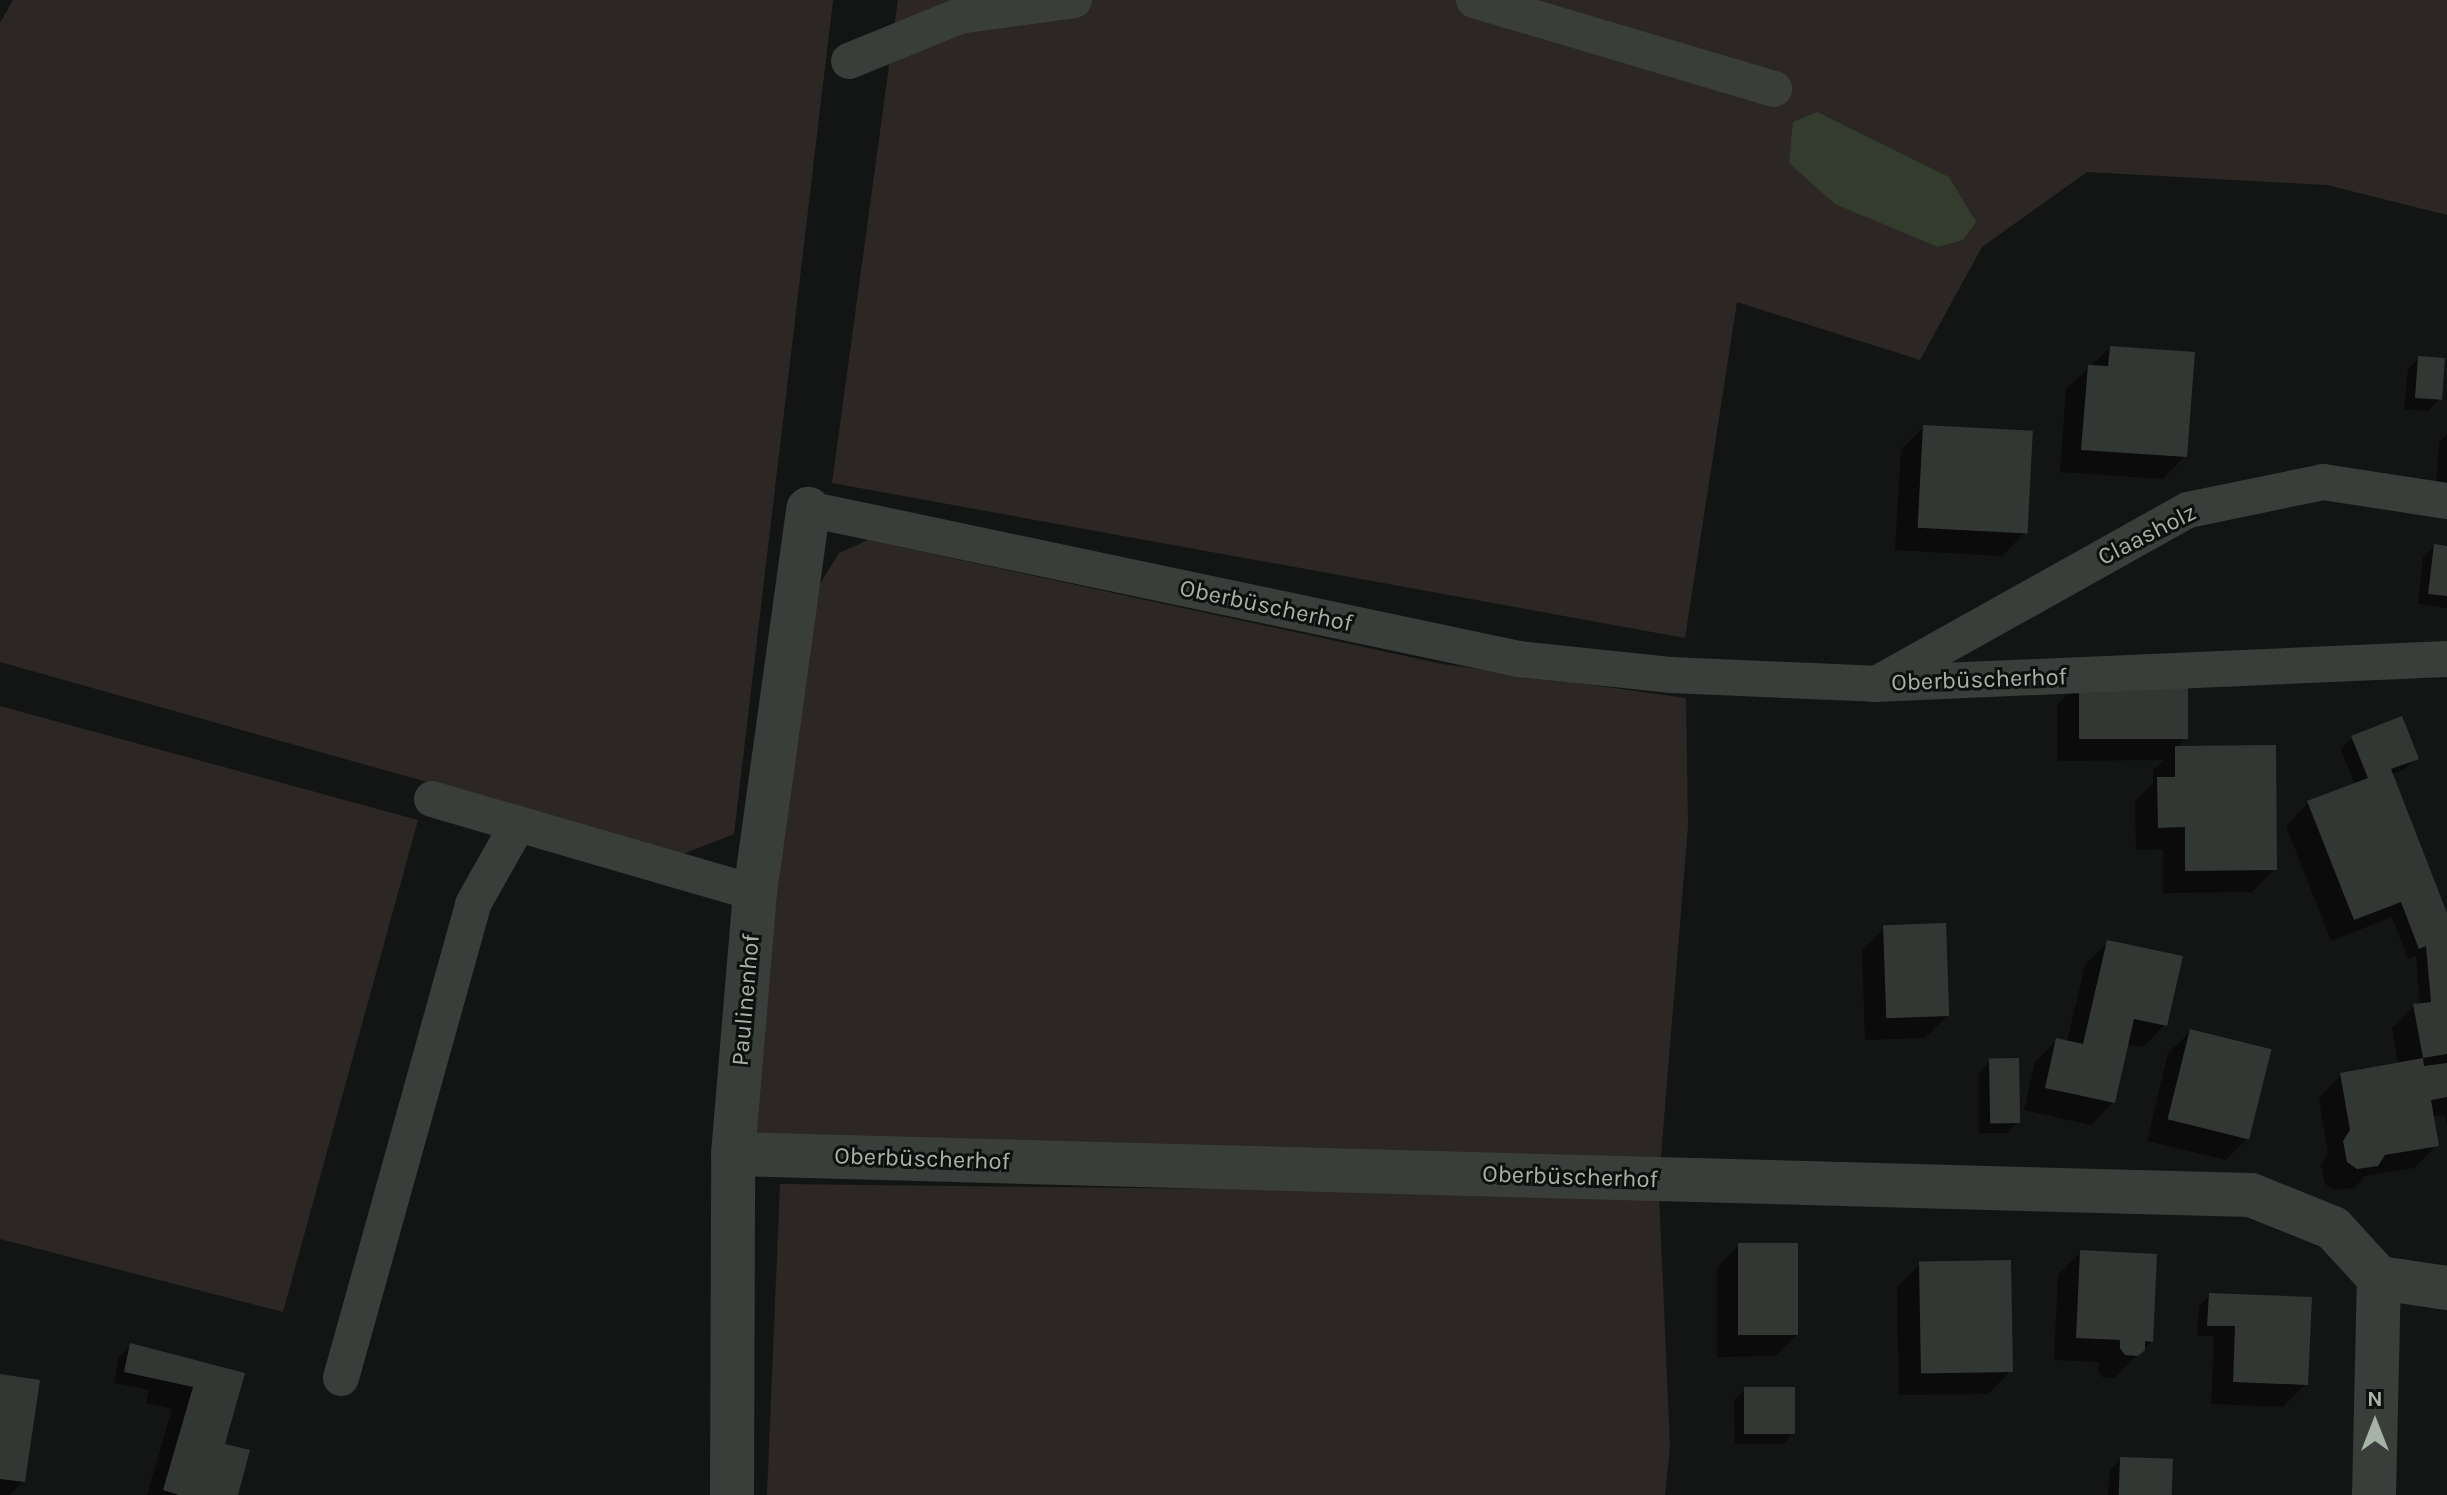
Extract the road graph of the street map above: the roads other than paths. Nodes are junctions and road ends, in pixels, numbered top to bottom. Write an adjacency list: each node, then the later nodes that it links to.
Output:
1 (1074, 0): 3 (lane)
2 (1474, 0): 4 (lane)
3 (849, 61)
4 (1774, 89)
5 (2447, 501): 8 (lane, Claasholz)
6 (808, 509): 8 (lane, Oberbüscherhof); 11 (street, Paulinenhof)
7 (2447, 659): 8 (lane, Oberbüscherhof)
8 (1875, 684)
9 (432, 799): 10 (lane)
10 (518, 824): 11 (lane); 15 (lane)
11 (755, 893): 12 (street, Paulinenhof)
12 (733, 1154): 13 (street, Oberbüscherhof); 16 (street, Paulinenhof)
13 (2379, 1278): 14 (street); 17 (street)
14 (2447, 1288)
15 (341, 1378)
16 (732, 1495)
17 (2374, 1495)

